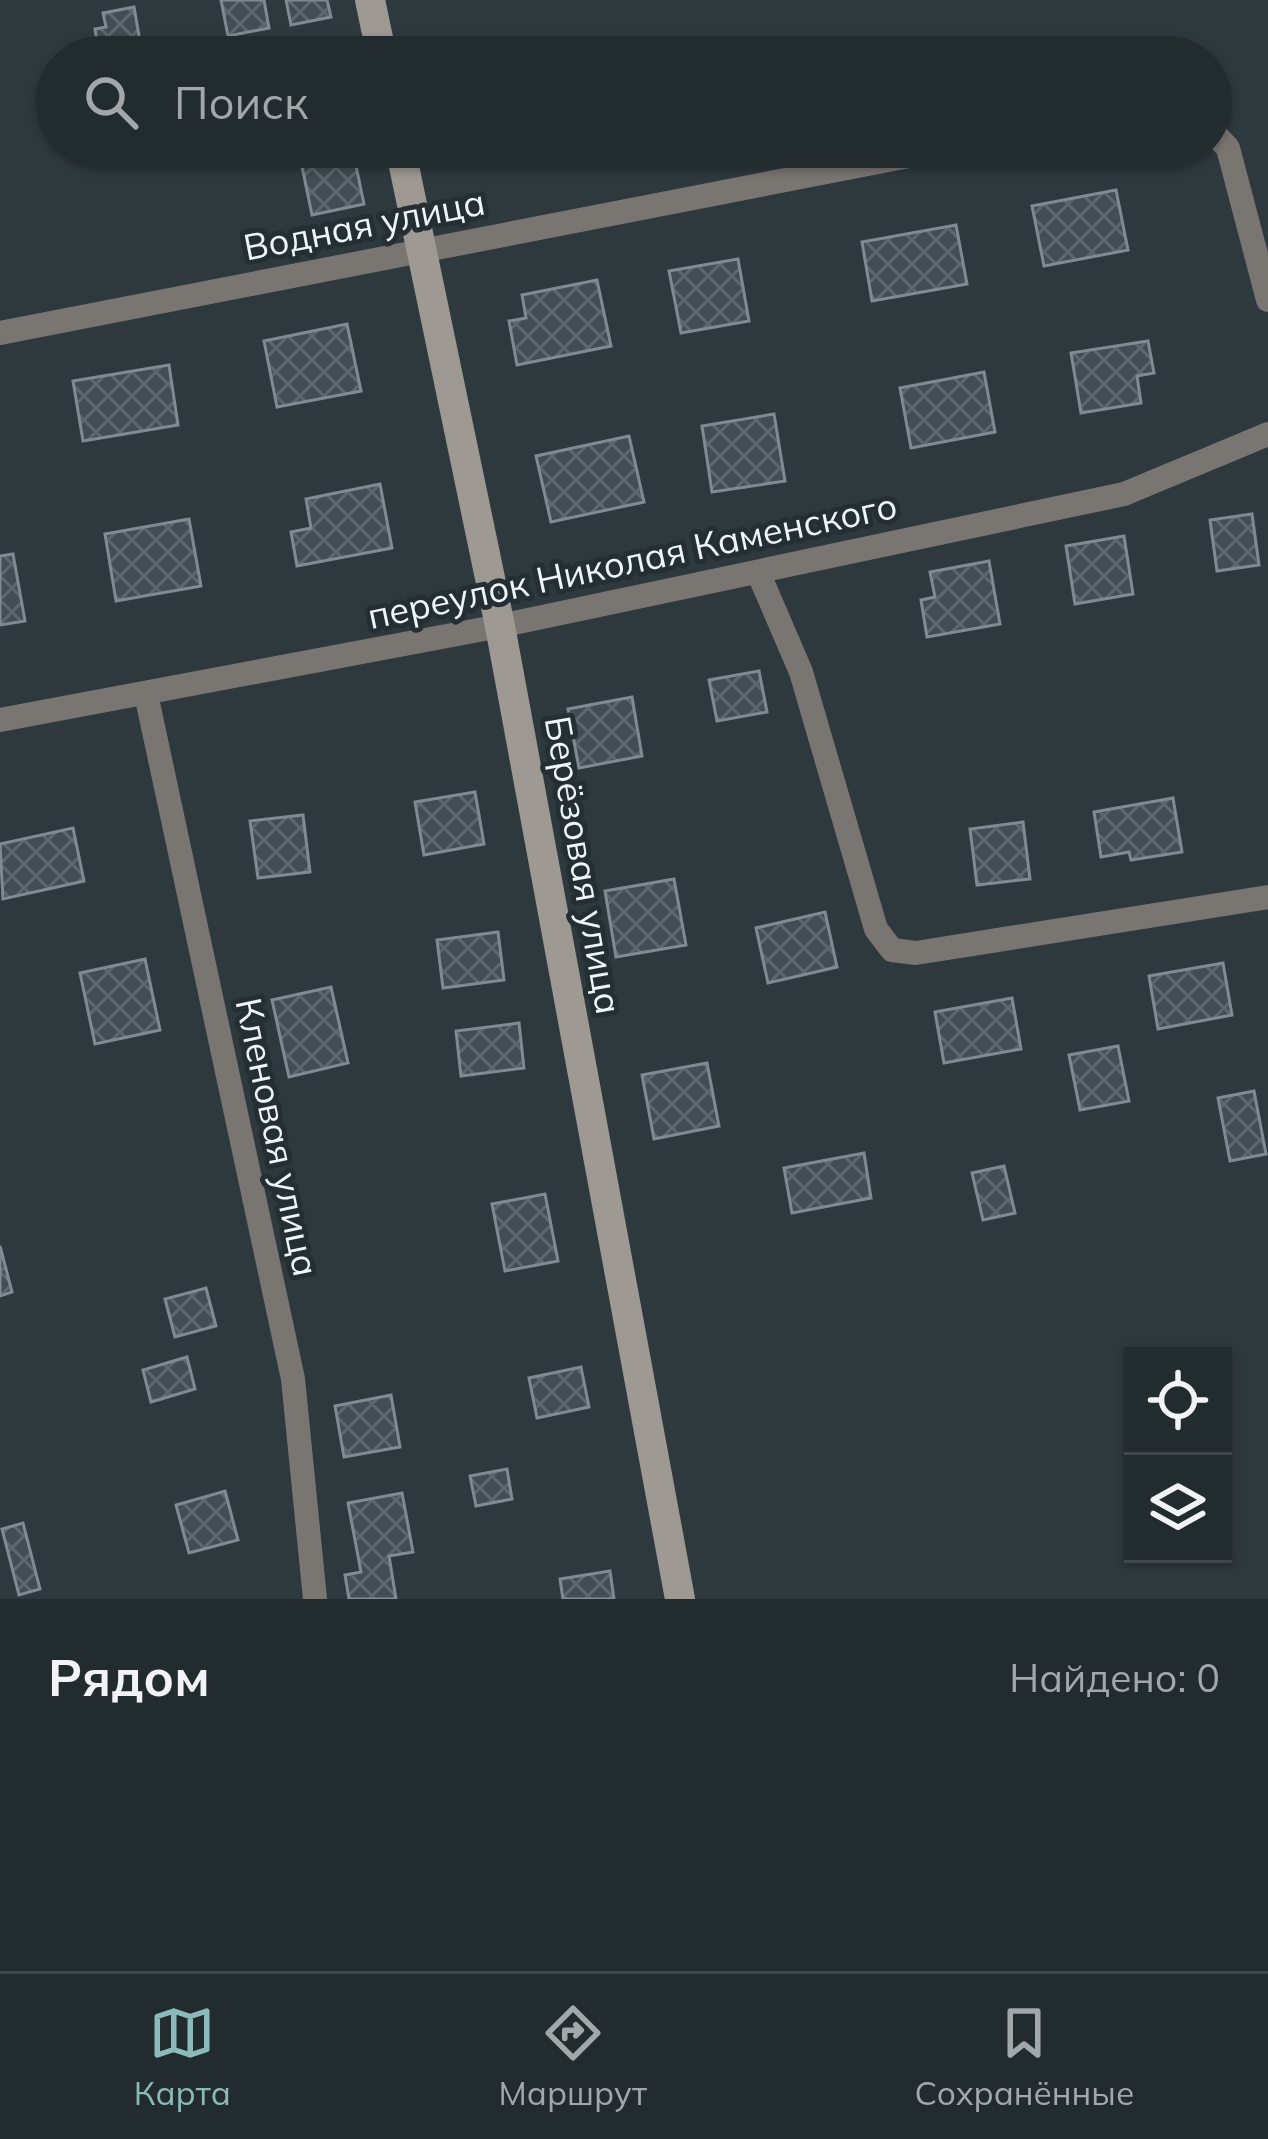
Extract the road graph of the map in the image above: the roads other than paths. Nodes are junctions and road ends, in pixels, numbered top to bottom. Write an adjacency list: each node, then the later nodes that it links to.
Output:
1 (370, 0): 2 (main road)
2 (378, 36)
3 (1232, 163): 7 (street)
4 (404, 168): 6 (main road, Берёзовая улица)
5 (845, 168): 6 (street, Водная улица)
6 (420, 249): 8 (street, Водная улица); 11 (main road, Берёзовая улица)
7 (1268, 300)
8 (0, 333)
9 (1268, 434): 10 (street, переулок Николая Каменского)
10 (758, 572): 11 (street, переулок Николая Каменского); 14 (street)
11 (500, 626): 12 (street, переулок Николая Каменского); 16 (main road, Берёзовая улица)
12 (146, 694): 13 (street, переулок Николая Каменского); 15 (street, Кленовая улица)
13 (0, 720)
14 (1268, 897)
15 (315, 1599)
16 (680, 1599)

